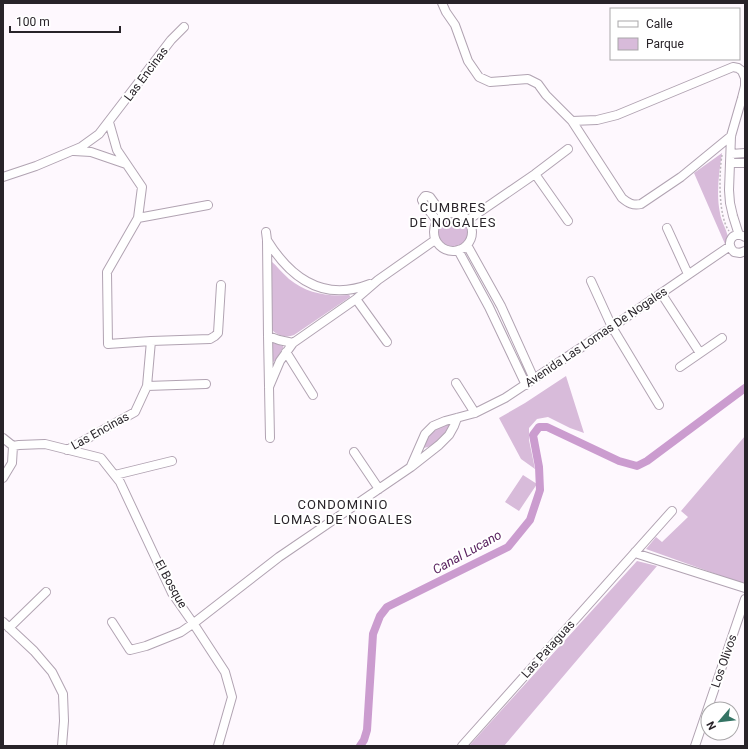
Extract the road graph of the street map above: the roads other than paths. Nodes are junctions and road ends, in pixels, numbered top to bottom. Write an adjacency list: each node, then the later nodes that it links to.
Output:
1 (442, 3): 3 (street)
2 (184, 27): 4 (street, Las Encinas)
3 (572, 121): 5 (street); 5 (street)
4 (109, 122): 7 (street, Las Encinas); 12 (street)
5 (731, 136): 9 (street)
6 (568, 149): 13 (street)
7 (73, 151): 12 (street, Las Encinas); 14 (street, Las Encinas)
8 (745, 153): 9 (street)
9 (731, 154): 10 (street)
10 (730, 163): 11 (street); 20 (street)
11 (745, 163)
12 (126, 164): 16 (street)
13 (535, 174): 17 (street); 18 (street)
14 (3, 177)
15 (208, 205): 16 (street)
16 (138, 218): 39 (street)
17 (468, 220): 21 (street); 22 (street)
18 (568, 221)
19 (667, 228): 26 (street)
20 (742, 236): 23 (street)
21 (435, 240): 24 (street); 27 (street)
22 (467, 244): 24 (street); 30 (street)
23 (730, 246): 25 (street); 26 (street, Avenida Las Lomas De Nogales)
24 (458, 250): 32 (street)
25 (745, 251)
26 (688, 274): 31 (street, Avenida Las Lomas De Nogales)
27 (378, 280): 33 (street); 36 (street)
28 (591, 281): 34 (street)
29 (221, 285): 39 (street)
30 (492, 289): 32 (street); 35 (street)
31 (661, 293): 34 (street, Avenida Las Lomas De Nogales); 43 (street)
32 (483, 294): 37 (street)
33 (356, 299): 40 (street); 41 (street)
34 (612, 328): 45 (street, Avenida Las Lomas De Nogales); 52 (street)
35 (513, 331): 37 (street); 45 (street)
36 (268, 336): 41 (street); 50 (street)
37 (503, 336): 48 (street)
38 (722, 338): 43 (street)
39 (151, 341): 49 (street, Las Encinas)
40 (387, 342)
41 (293, 343): 42 (street)
42 (286, 352): 50 (street); 51 (street)
43 (700, 352): 44 (street)
44 (680, 367)
45 (534, 379): 48 (street, Avenida Las Lomas De Nogales)
46 (456, 383): 53 (street)
47 (206, 384): 49 (street)
48 (526, 385): 53 (street, Avenida Las Lomas De Nogales)
49 (147, 386): 58 (street, Las Encinas)
50 (269, 387): 56 (street)
51 (313, 395)
52 (659, 405)
53 (475, 413): 54 (street, Avenida Las Lomas De Nogales)
54 (457, 418): 61 (street); 61 (street, Avenida Las Lomas De Nogales)
55 (3, 438): 57 (street)
56 (270, 438)
57 (13, 446): 58 (street, El Bosque); 63 (street)
58 (67, 450): 62 (street, El Bosque)
59 (354, 452): 64 (street)
60 (172, 461): 62 (street)
61 (410, 467): 64 (street)
62 (115, 476): 72 (street, El Bosque)
63 (3, 478)
64 (379, 489): 72 (street)
65 (672, 511): 66 (street, Las Pataguas)
66 (635, 552): 67 (street); 76 (street, Las Pataguas)
67 (745, 588)
68 (46, 592): 73 (street)
69 (745, 599): 77 (street, Los Olivos)
70 (3, 622): 73 (street)
71 (112, 622): 72 (street)
72 (194, 623): 75 (street, El Bosque)
73 (9, 628): 74 (street)
74 (62, 746)
75 (218, 746)
76 (462, 746)
77 (695, 746)

